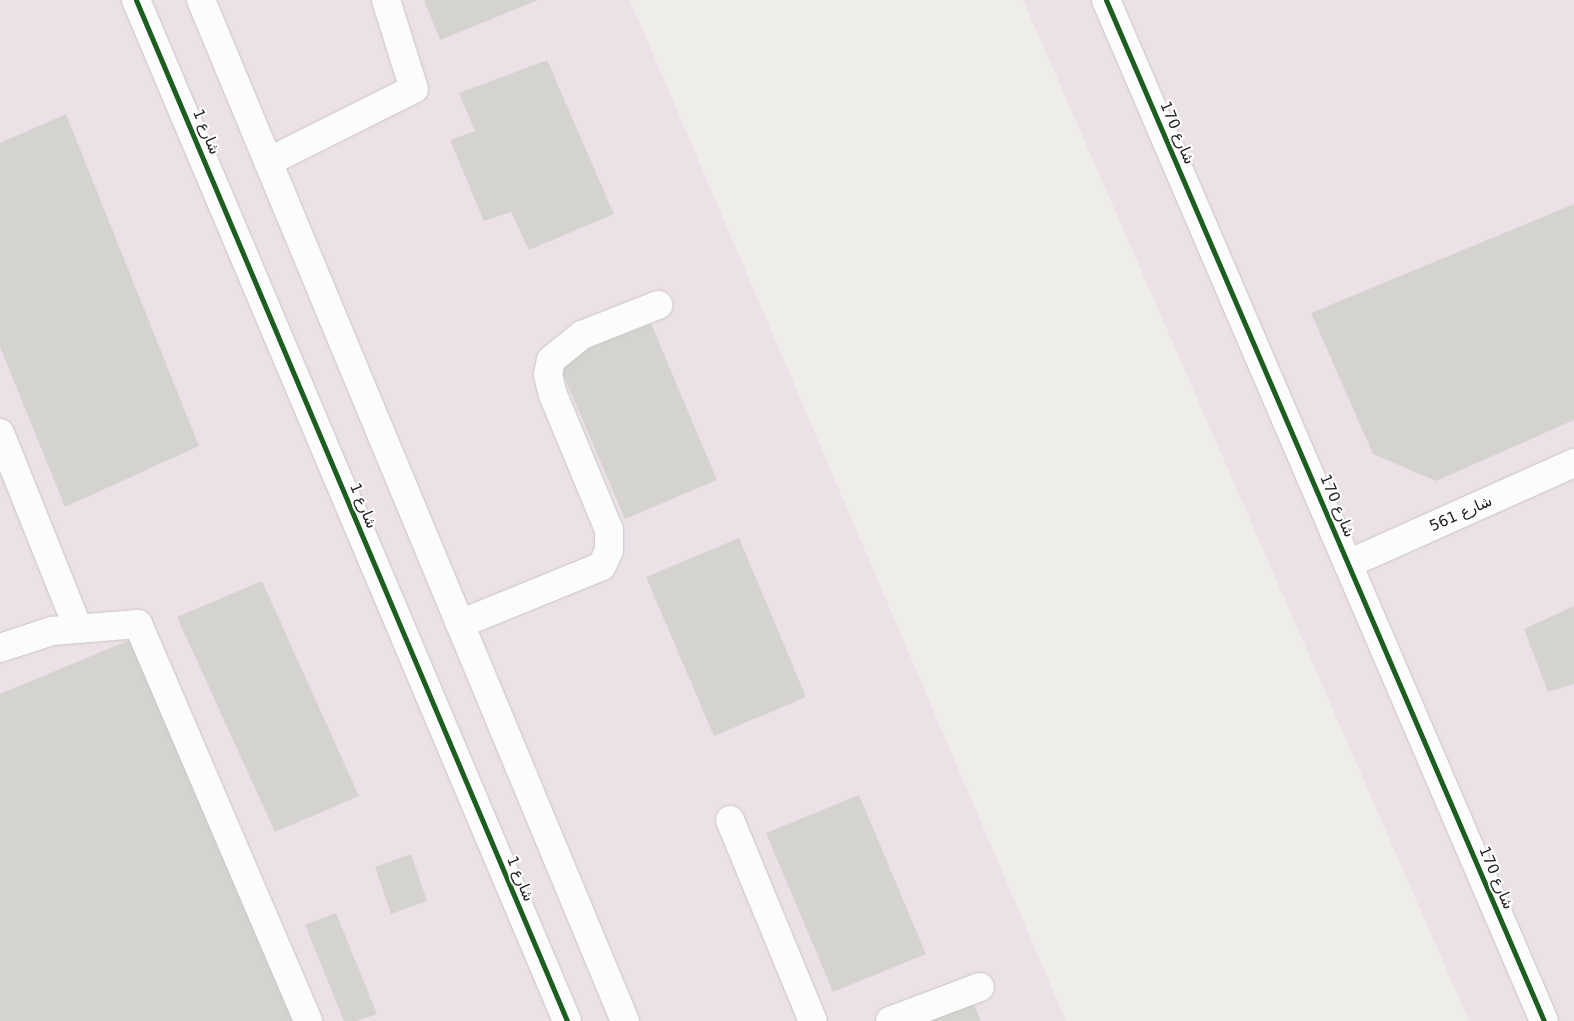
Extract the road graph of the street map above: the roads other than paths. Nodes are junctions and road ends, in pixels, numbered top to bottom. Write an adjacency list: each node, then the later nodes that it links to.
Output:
1 (201, 0): 5 (street)
2 (386, 0): 5 (street)
3 (1106, 0): 9 (street, شارع 170)
4 (135, 3): 16 (street, شارع 1)
5 (268, 162): 10 (street)
6 (658, 305): 10 (street)
7 (0, 433): 11 (street)
8 (1574, 464): 9 (street, شارع 561)
9 (1348, 564): 20 (street, شارع 170)
10 (460, 624): 17 (street)
11 (78, 628): 12 (street); 15 (street)
12 (0, 648)
13 (730, 820): 18 (street)
14 (980, 988): 19 (street)
15 (308, 1021)
16 (566, 1021)
17 (625, 1021)
18 (813, 1021)
19 (890, 1021)
20 (1544, 1021)

